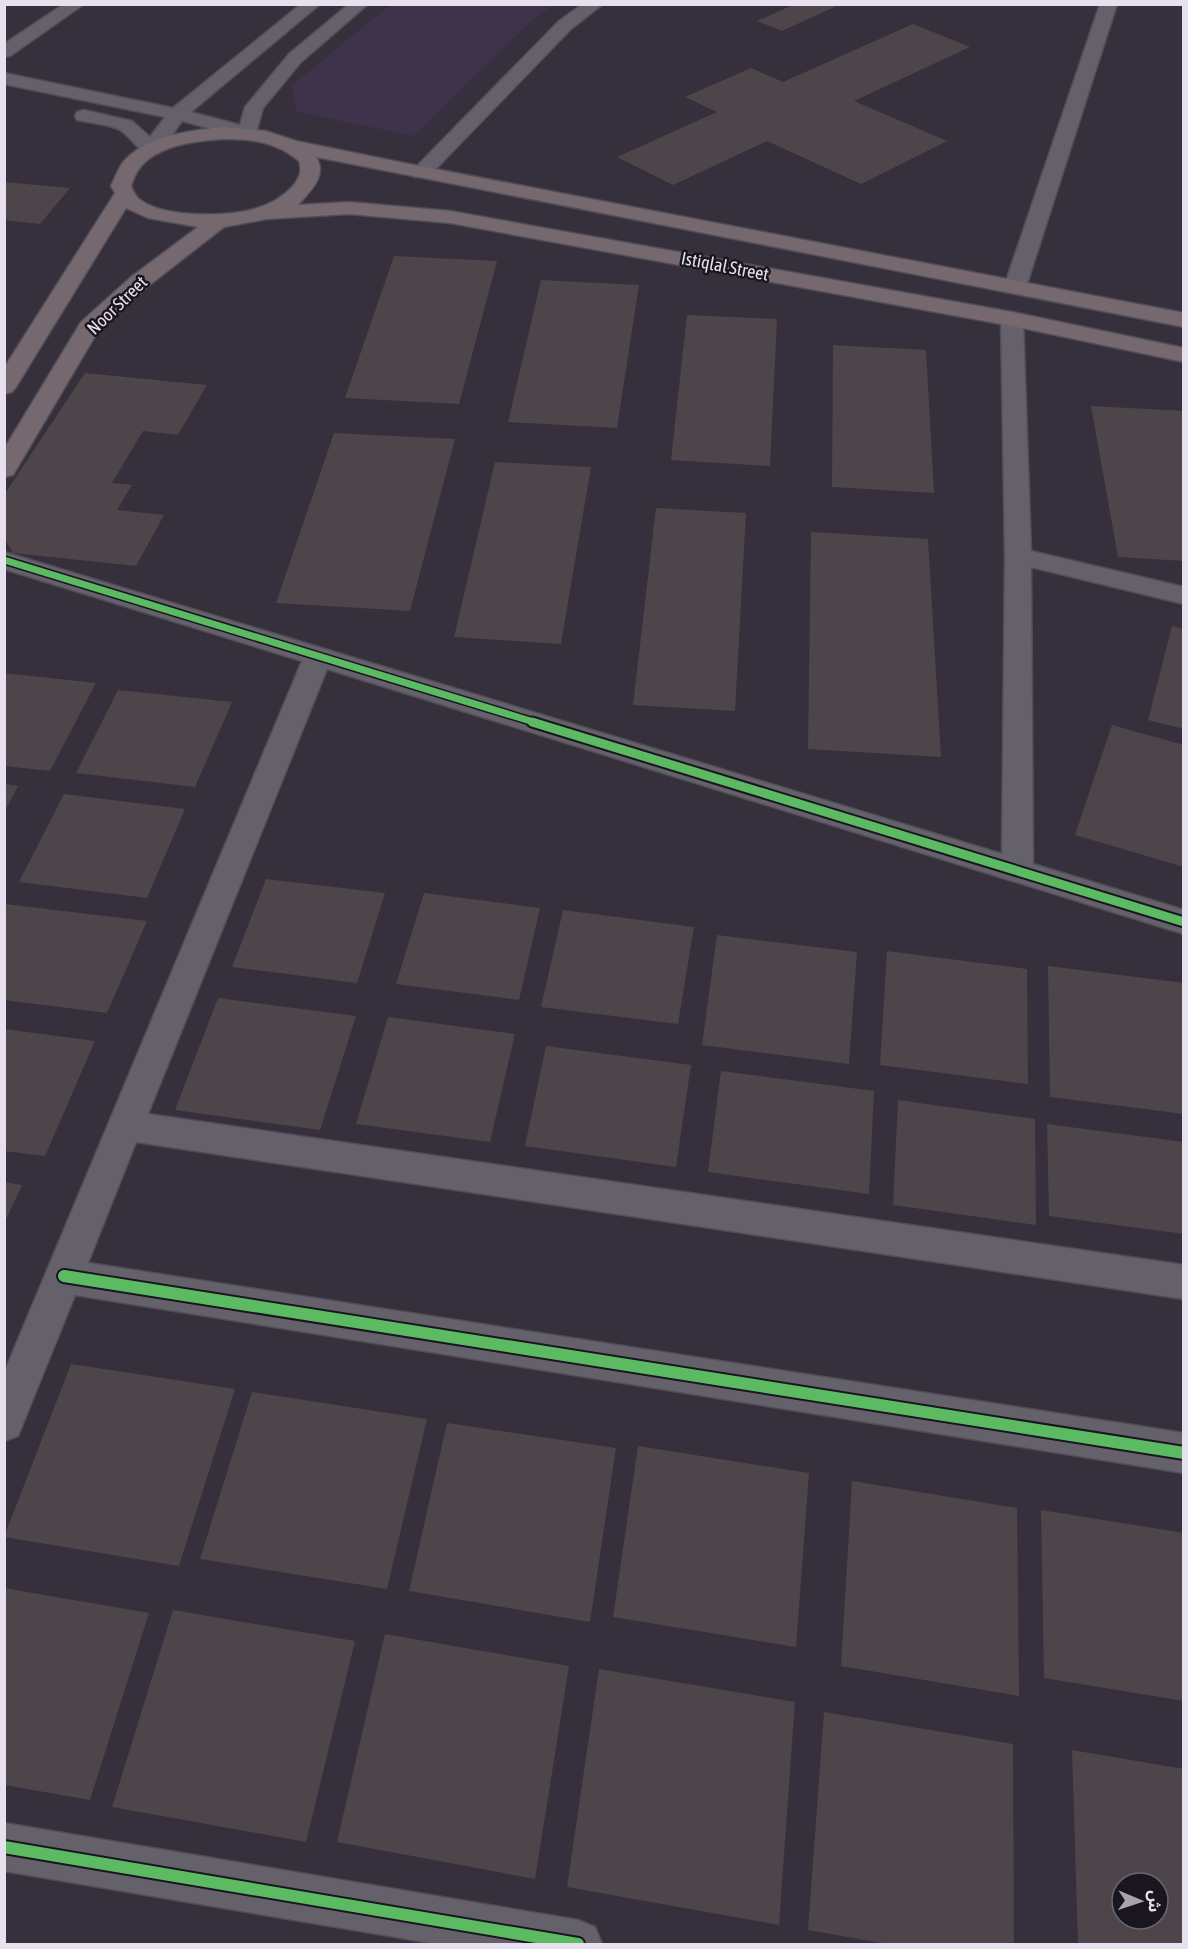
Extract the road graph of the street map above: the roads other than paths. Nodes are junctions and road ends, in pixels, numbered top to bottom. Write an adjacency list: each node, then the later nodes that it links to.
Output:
1 (76, 4): 6 (street)
2 (312, 4): 9 (street)
3 (360, 4): 10 (street)
4 (595, 4): 13 (street)
5 (1109, 4): 17 (street)
6 (4, 52)
7 (4, 78): 9 (street)
8 (70, 114): 12 (street)
9 (177, 114): 10 (street); 12 (street)
10 (248, 133): 11 (main road, Istiqlal Street); 12 (main road, Istiqlal Street)
11 (293, 146): 13 (main road, Istiqlal Street); 15 (main road)
12 (152, 149): 14 (main road, Istiqlal Street)
13 (421, 173): 17 (main road, Istiqlal Street)
14 (124, 195): 16 (main road); 21 (main road)
15 (262, 213): 16 (main road); 18 (main road, Istiqlal Street)
16 (217, 222): 22 (main road, Noor Street)
17 (1016, 284): 19 (main road, Istiqlal Street)
18 (1012, 319): 20 (main road, Istiqlal Street); 23 (street)
19 (1184, 320)
20 (1184, 356)
21 (4, 387)
22 (4, 470)
23 (1018, 556): 25 (street); 27 (street)
24 (4, 560): 26 (street)
25 (1184, 596)
26 (318, 657): 27 (street); 29 (street)
27 (1017, 870): 28 (street)
28 (1184, 922)
29 (127, 1126): 30 (street); 31 (street)
30 (64, 1276): 32 (street); 33 (street)
31 (1184, 1282)
32 (4, 1422)
33 (1184, 1453)
34 (4, 1847): 35 (street)
35 (472, 1936): 36 (street)
36 (578, 1944)

